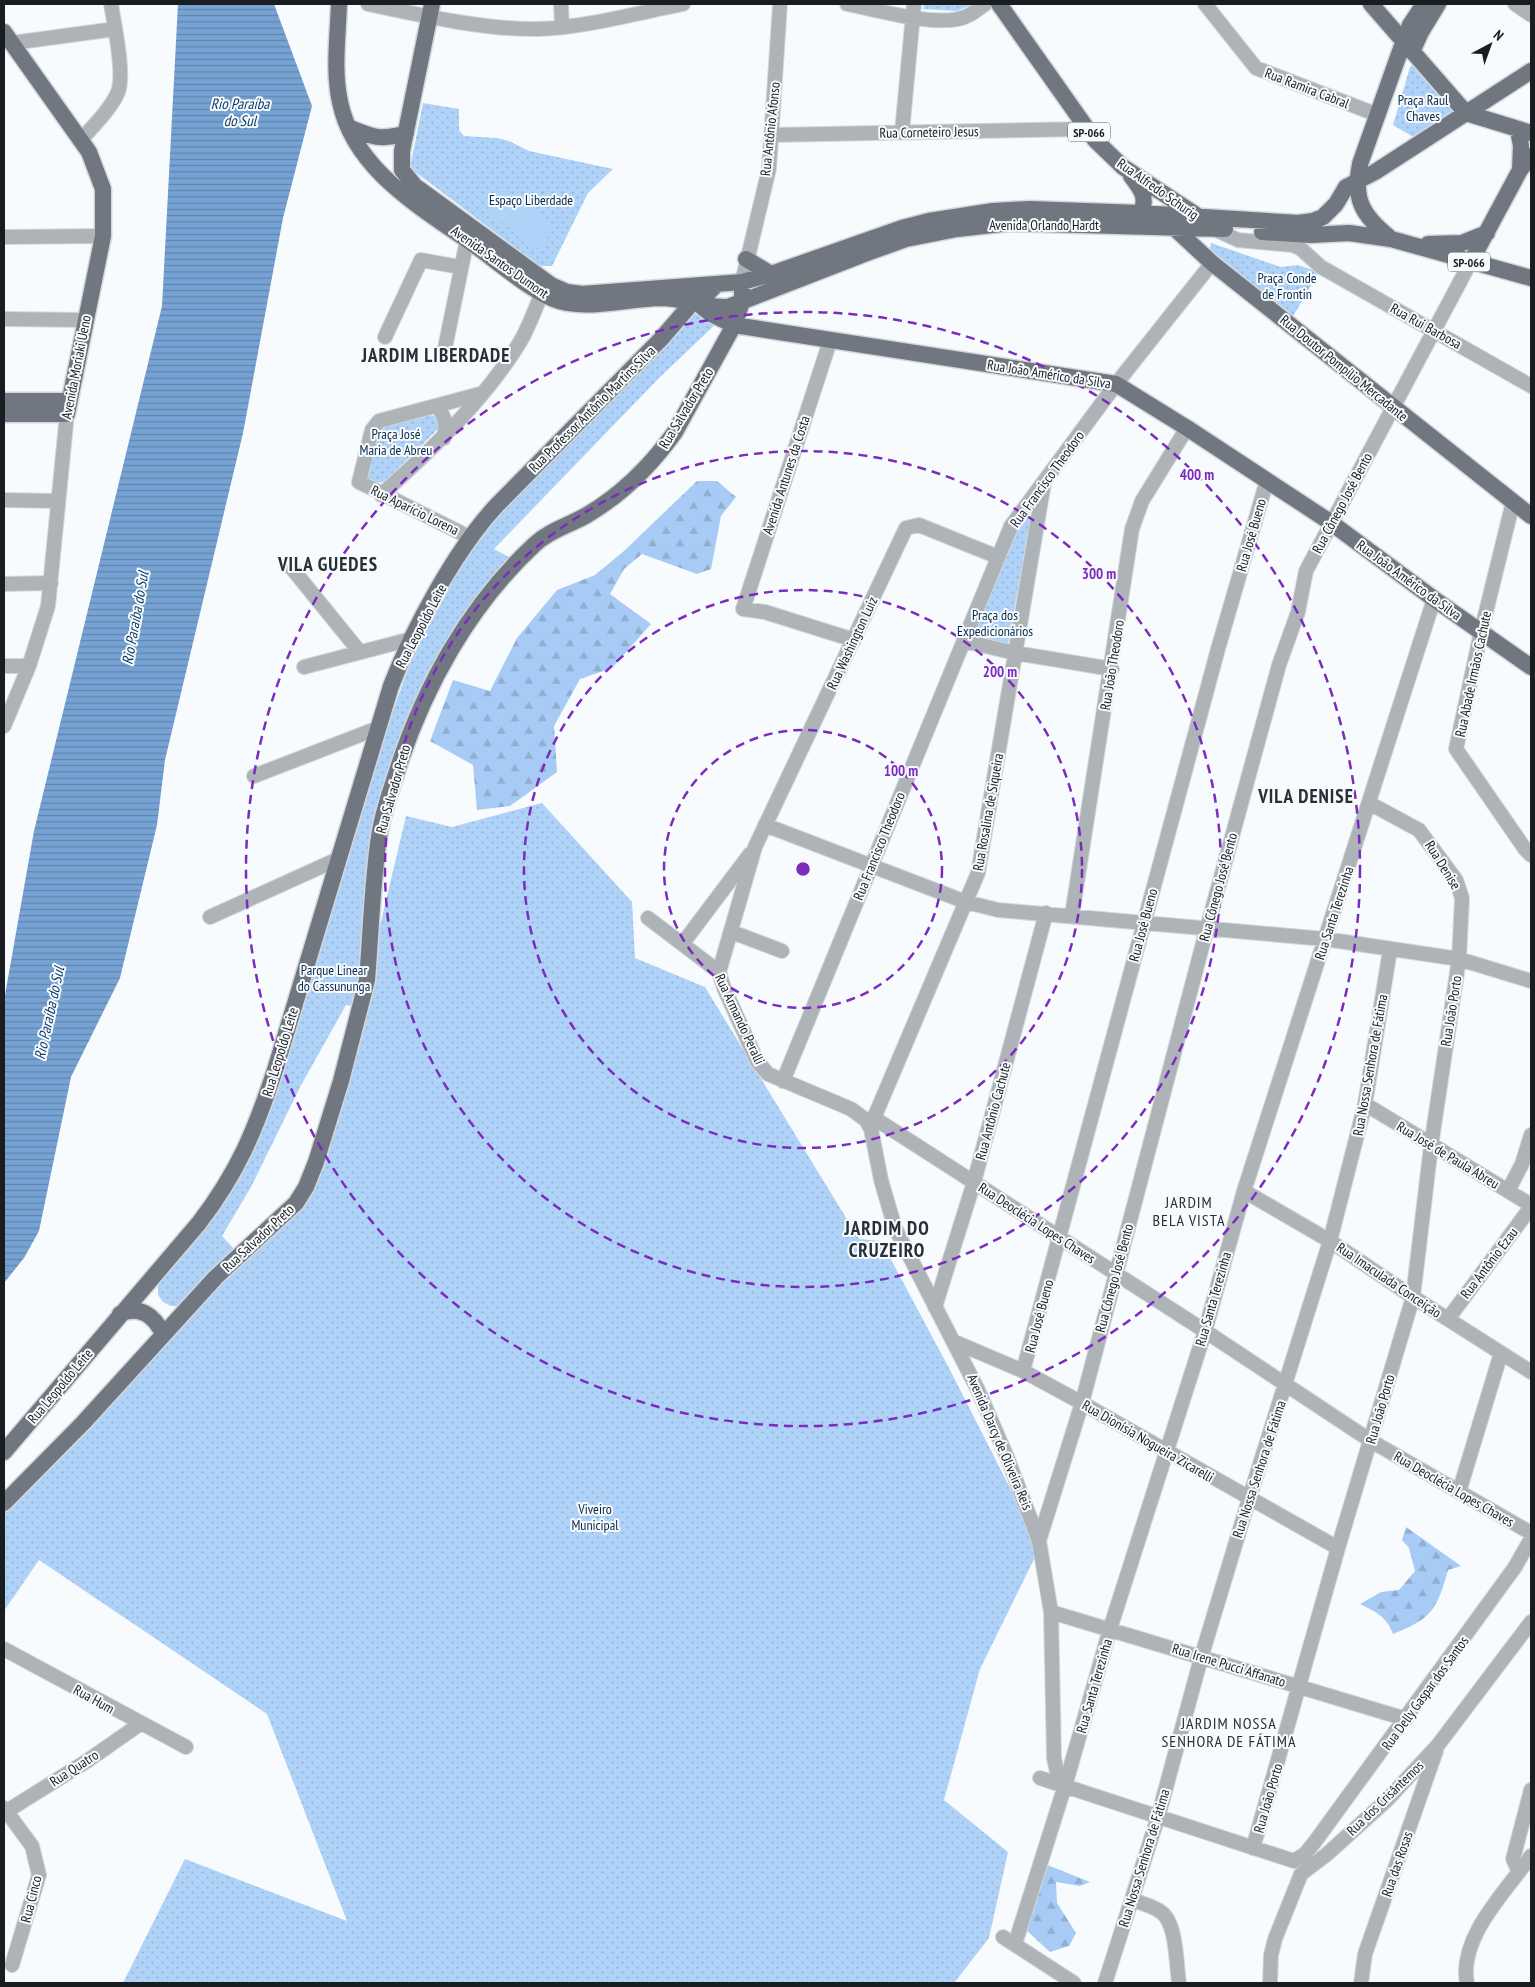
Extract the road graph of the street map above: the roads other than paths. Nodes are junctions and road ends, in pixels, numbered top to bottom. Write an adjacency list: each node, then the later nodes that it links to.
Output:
1 (111, 4): 19 (street)
2 (339, 4): 25 (main road, Avenida Santos Dumont)
3 (368, 4): 15 (street)
4 (561, 4): 18 (street)
5 (683, 4): 18 (street)
6 (780, 4): 30 (street, Rua Antônio Afonso)
7 (847, 4): 16 (street)
8 (985, 4): 16 (street)
9 (999, 4): 26 (main road, Rua Alfredo Schurig / SP-066)
10 (1205, 4): 24 (street, Rua Ramira Cabral)
11 (1371, 4): 21 (main road)
12 (1424, 4): 21 (main road)
13 (1438, 4): 21 (main road)
14 (1515, 4): 17 (street)
15 (430, 10): 18 (street); 29 (main road)
16 (913, 11): 28 (street)
17 (1531, 15)
18 (562, 27)
19 (115, 29): 20 (street); 31 (street)
20 (8, 37): 31 (main road, Avenida Moriaki Ueno)
21 (1410, 51): 23 (main road); 24 (main road)
22 (1531, 72): 23 (main road, Avenida Orlando Hardt)
23 (1466, 114): 27 (main road); 35 (main road, Avenida Orlando Hardt)
24 (1378, 115): 35 (main road)
25 (348, 127): 29 (main road); 46 (main road, Avenida Santos Dumont)
26 (1086, 128): 28 (street, Rua Corneteiro Jesus); 33 (main road, Rua Alfredo Schurig / SP-066)
27 (1525, 131): 34 (main road)
28 (902, 132): 30 (street, Rua Corneteiro Jesus)
29 (406, 133): 56 (main road, Avenida Santos Dumont)
30 (772, 135): 48 (street, Rua Antônio Afonso)
31 (81, 140): 43 (main road, Avenida Moriaki Ueno)
32 (1531, 156): 34 (main road)
33 (1123, 166): 36 (main road); 38 (main road, Rua Alfredo Schurig / SP-066)
34 (1520, 170): 41 (main road)
35 (1357, 182): 38 (main road, Avenida Orlando Hardt); 45 (main road)
36 (1140, 213): 37 (main road, Avenida Orlando Hardt); 53 (main road, Avenida Orlando Hardt)
37 (1161, 214): 38 (main road, Avenida Orlando Hardt); 39 (main road, Rua Doutor Pompílio Mercadante)
38 (1198, 216): 40 (main road, Rua Alfredo Schurig / SP-066)
39 (1173, 228): 40 (main road, Avenida Orlando Hardt); 50 (main road, Rua Doutor Pompílio Mercadante); 58 (main road, Avenida Orlando Hardt)
40 (1211, 228): 42 (main road, Avenida Orlando Hardt / SP-066); 51 (street)
41 (1487, 233): 47 (main road); 49 (main road)
42 (1311, 235): 45 (main road, Avenida Orlando Hardt / SP-066); 51 (street)
43 (103, 236): 44 (street); 61 (main road, Avenida Moriaki Ueno)
44 (4, 237)
45 (1391, 238): 47 (main road, Avenida Orlando Hardt / SP-066)
46 (468, 240): 52 (street); 57 (main road, Avenida Santos Dumont)
47 (1408, 243): 49 (main road, SP-066)
48 (746, 259): 53 (main road); 55 (street, Rua Antônio Afonso)
49 (1470, 262): 54 (main road, SP-066); 63 (street, Rua Cônego José Bento)
50 (1212, 263): 67 (street, Rua Francisco Theodoro); 73 (main road, Rua Doutor Pompílio Mercadante)
51 (1321, 267): 63 (street, Rua Rui Barbosa)
52 (460, 268): 64 (street); 66 (street)
53 (772, 274): 55 (main road, Avenida Orlando Hardt)
54 (1531, 278)
55 (742, 282): 56 (main road, Avenida Santos Dumont); 58 (main road, Rua Salvador Preto)
56 (716, 285): 59 (main road, Rua Professor Antônio Martins Silva)
57 (542, 293): 59 (main road, Avenida Santos Dumont); 69 (street)
58 (742, 302): 59 (main road, Avenida Orlando Hardt); 62 (main road, Rua Salvador Preto)
59 (696, 304): 62 (main road, Rua João Américo da Silva); 85 (main road, Rua Professor Antônio Martins Silva)
60 (4, 319): 61 (street)
61 (85, 320): 72 (main road, Avenida Moriaki Ueno)
62 (734, 325): 65 (main road, Rua João Américo da Silva); 142 (main road, Rua Salvador Preto)
63 (1434, 331): 68 (street, Rua Rui Barbosa); 73 (street, Rua Cônego José Bento)
64 (385, 337)
65 (830, 341): 67 (main road, Rua João Américo da Silva); 93 (street, Avenida Antunes da Costa)
66 (445, 348)
67 (1116, 384): 75 (main road, Rua João Américo da Silva); 77 (street, Rua Francisco Theodoro)
68 (1531, 386)
69 (480, 394): 71 (street); 76 (street)
70 (4, 401): 72 (main road)
71 (437, 406): 76 (street); 79 (street, Rua Aparício Lorena)
72 (67, 407): 74 (main road); 81 (street, Avenida Moriaki Ueno)
73 (1393, 408): 82 (main road, Rua Doutor Pompílio Mercadante); 84 (street, Rua Cônego José Bento)
74 (4, 414)
75 (1187, 428): 78 (main road, Rua João Américo da Silva); 101 (street, Rua João Theodoro)
76 (444, 438): 79 (street)
77 (1044, 480): 86 (street, Rua Francisco Theodoro); 96 (street, Rua Rosalina de Siqueira)
78 (1267, 480): 84 (main road, Rua João Américo da Silva); 116 (street, Rua José Bueno)
79 (381, 495): 85 (street, Rua Aparício Lorena)
80 (4, 500): 81 (street)
81 (57, 501): 89 (street, Avenida Moriaki Ueno)
82 (1514, 502): 83 (main road, Rua Doutor Pompílio Mercadante); 91 (street, Rua Abade Irmãos Cachute)
83 (1531, 516)
84 (1330, 522): 90 (main road, Rua João Américo da Silva); 117 (street, Rua Cônego José Bento)
85 (471, 538): 92 (main road, Rua Leopoldo Leite)
86 (998, 557): 93 (street, Rua Washington Luiz); 94 (street, Rua Francisco Theodoro)
87 (290, 566): 95 (street)
88 (4, 584): 89 (street)
89 (51, 584): 98 (street, Avenida Moriaki Ueno)
90 (1434, 599): 91 (main road, Rua João Américo da Silva); 105 (street, Rua Santa Terezinha)
91 (1481, 632): 99 (main road, Rua João Américo da Silva); 108 (street, Rua Abade Irmãos Cachute)
92 (411, 638): 95 (street); 103 (main road, Rua Leopoldo Leite)
93 (854, 640): 106 (street, Rua Washington Luiz)
94 (964, 641): 96 (street); 110 (street, Rua Francisco Theodoro)
95 (359, 651): 100 (street)
96 (1015, 653): 101 (street); 111 (street, Rua Rosalina de Siqueira)
97 (4, 666): 98 (street)
98 (29, 666): 102 (street, Avenida Moriaki Ueno)
99 (1531, 666)
100 (304, 667)
101 (1112, 669): 113 (street, Rua João Theodoro)
102 (4, 726)
103 (378, 728): 104 (street); 109 (main road, Rua Leopoldo Leite)
104 (254, 776)
105 (1369, 803): 119 (street, Rua Santa Terezinha); 123 (street, Rua Denise)
106 (766, 825): 107 (street, Rua Washington Luiz); 110 (street)
107 (755, 847): 118 (street, Rua Washington Luiz); 120 (street, Rua Washington Luiz)
108 (1531, 855)
109 (338, 859): 114 (street); 139 (main road, Rua Leopoldo Leite)
110 (871, 865): 111 (street); 126 (street, Rua Francisco Theodoro)
111 (966, 902): 112 (street); 128 (street, Rua Rosalina de Siqueira)
112 (1046, 913): 113 (street); 131 (street, Rua Antônio Cachute)
113 (1072, 915): 116 (street)
114 (210, 917)
115 (648, 918): 120 (street, Rua Armando Peralli)
116 (1144, 922): 117 (street); 135 (street, Rua José Bueno)
117 (1207, 928): 119 (street); 137 (street, Rua Cônego José Bento)
118 (732, 932): 122 (street); 124 (street, Rua Washington Luiz)
119 (1325, 939): 121 (street); 132 (street, Rua Santa Terezinha)
120 (683, 943): 124 (street, Rua Armando Peralli)
121 (1390, 950): 123 (street); 127 (street, Rua Nossa Senhora de Fátima)
122 (782, 951)
123 (1459, 959): 125 (street); 130 (street, Rua João Porto)
124 (719, 972): 126 (street, Rua Armando Peralli)
125 (1531, 980)
126 (783, 1081): 128 (street, Rua Armando Peralli)
127 (1365, 1104): 130 (street, Rua José de Paula Abreu); 136 (street, Rua Nossa Senhora de Fátima)
128 (870, 1119): 131 (street, Rua Deoclécia Lopes Chaves); 140 (street, Avenida Darcy de Oliveira Reis)
129 (1531, 1135): 133 (street)
130 (1431, 1146): 133 (street, Rua José de Paula Abreu); 138 (street, Rua João Porto)
131 (974, 1182): 135 (street, Rua Deoclécia Lopes Chaves); 140 (street, Rua Antônio Cachute)
132 (1244, 1191): 136 (street, Rua Imaculada Conceição); 143 (street, Rua Santa Terezinha)
133 (1508, 1191): 134 (street, Rua José de Paula Abreu)
134 (1531, 1206): 141 (street, Rua Antônio Ezau)
135 (1060, 1239): 137 (street, Rua Deoclécia Lopes Chaves); 147 (street, Rua José Bueno)
136 (1330, 1241): 138 (street, Rua Imaculada Conceição); 148 (street, Rua Nossa Senhora de Fátima)
137 (1114, 1274): 143 (street, Rua Deoclécia Lopes Chaves); 149 (street, Rua Cônego José Bento)
138 (1413, 1297): 141 (street, Rua Imaculada Conceição); 150 (street, Rua João Porto)
139 (138, 1301): 142 (main road); 152 (main road, Rua Leopoldo Leite)
140 (935, 1307): 144 (street, Avenida Darcy de Oliveira Reis)
141 (1448, 1319): 145 (street, Rua Imaculada Conceição)
142 (167, 1330): 155 (main road, Rua Salvador Preto)
143 (1204, 1331): 148 (street, Rua Deoclécia Lopes Chaves); 151 (street, Rua Santa Terezinha)
144 (955, 1342): 147 (street, Rua Dionísia Nogueira Zicarelli); 157 (street, Avenida Darcy de Oliveira Reis)
145 (1502, 1353): 146 (street, Rua Imaculada Conceição); 153 (street)
146 (1529, 1366)
147 (1023, 1371): 149 (street, Rua Dionísia Nogueira Zicarelli)
148 (1286, 1385): 150 (street, Rua Deoclécia Lopes Chaves); 154 (street, Rua Nossa Senhora de Fátima)
149 (1082, 1403): 151 (street, Rua Dionísia Nogueira Zicarelli); 157 (street, Rua Cônego José Bento)
150 (1371, 1441): 153 (street, Rua Deoclécia Lopes Chaves); 159 (street, Rua João Porto)
151 (1167, 1451): 154 (street, Rua Dionísia Nogueira Zicarelli); 162 (street, Rua Santa Terezinha)
152 (4, 1452)
153 (1460, 1492): 156 (street, Rua Deoclécia Lopes Chaves)
154 (1249, 1499): 159 (street, Rua Dionísia Nogueira Zicarelli); 164 (street, Rua Nossa Senhora de Fátima)
155 (4, 1504)
156 (1531, 1533)
157 (1039, 1540): 160 (street, Avenida Darcy de Oliveira Reis)
158 (1531, 1540): 166 (street, Rua Delly Gaspar dos Santos)
159 (1338, 1548): 165 (street, Rua João Porto)
160 (1051, 1612): 162 (street, Rua Irene Pucci Affanato); 171 (street, Avenida Darcy de Oliveira Reis)
161 (1531, 1622): 168 (street, Rua dos Crisântemos)
162 (1110, 1629): 164 (street, Rua Irene Pucci Affanato); 171 (street, Rua Santa Terezinha)
163 (4, 1649): 167 (street, Rua Hum)
164 (1201, 1658): 165 (street, Rua Irene Pucci Affanato); 174 (street, Rua Nossa Senhora de Fátima)
165 (1299, 1686): 166 (street, Rua Irene Pucci Affanato); 177 (street, Rua João Porto)
166 (1406, 1719): 176 (street, Rua Delly Gaspar dos Santos)
167 (140, 1724): 169 (street, Rua Hum); 173 (street, Rua Quatro)
168 (1438, 1745): 178 (street, Rua dos Crisântemos); 190 (street, Rua das Rosas)
169 (186, 1747)
170 (1040, 1778): 171 (street)
171 (1066, 1783): 174 (street); 186 (street, Rua Santa Terezinha)
172 (1531, 1790): 175 (street)
173 (5, 1813): 185 (street, Rua Cinco)
174 (1158, 1817): 177 (street); 184 (street, Rua Nossa Senhora de Fátima)
175 (1519, 1838): 179 (street); 180 (street)
176 (1314, 1843): 178 (street); 181 (street, Rua Delly Gaspar dos Santos)
177 (1253, 1848): 181 (street)
178 (1326, 1855): 181 (street, Rua dos Crisântemos)
179 (1531, 1856): 182 (street)
180 (1513, 1859): 182 (street); 183 (street)
181 (1297, 1867): 189 (street)
182 (1519, 1872): 183 (street)
183 (1504, 1892): 191 (street)
184 (1132, 1900): 187 (street, Rua Nossa Senhora de Fátima); 188 (street)
185 (12, 1965)
186 (1074, 1983)
187 (1105, 1983)
188 (1179, 1983)
189 (1270, 1983)
190 (1361, 1983)
191 (1467, 1983)

